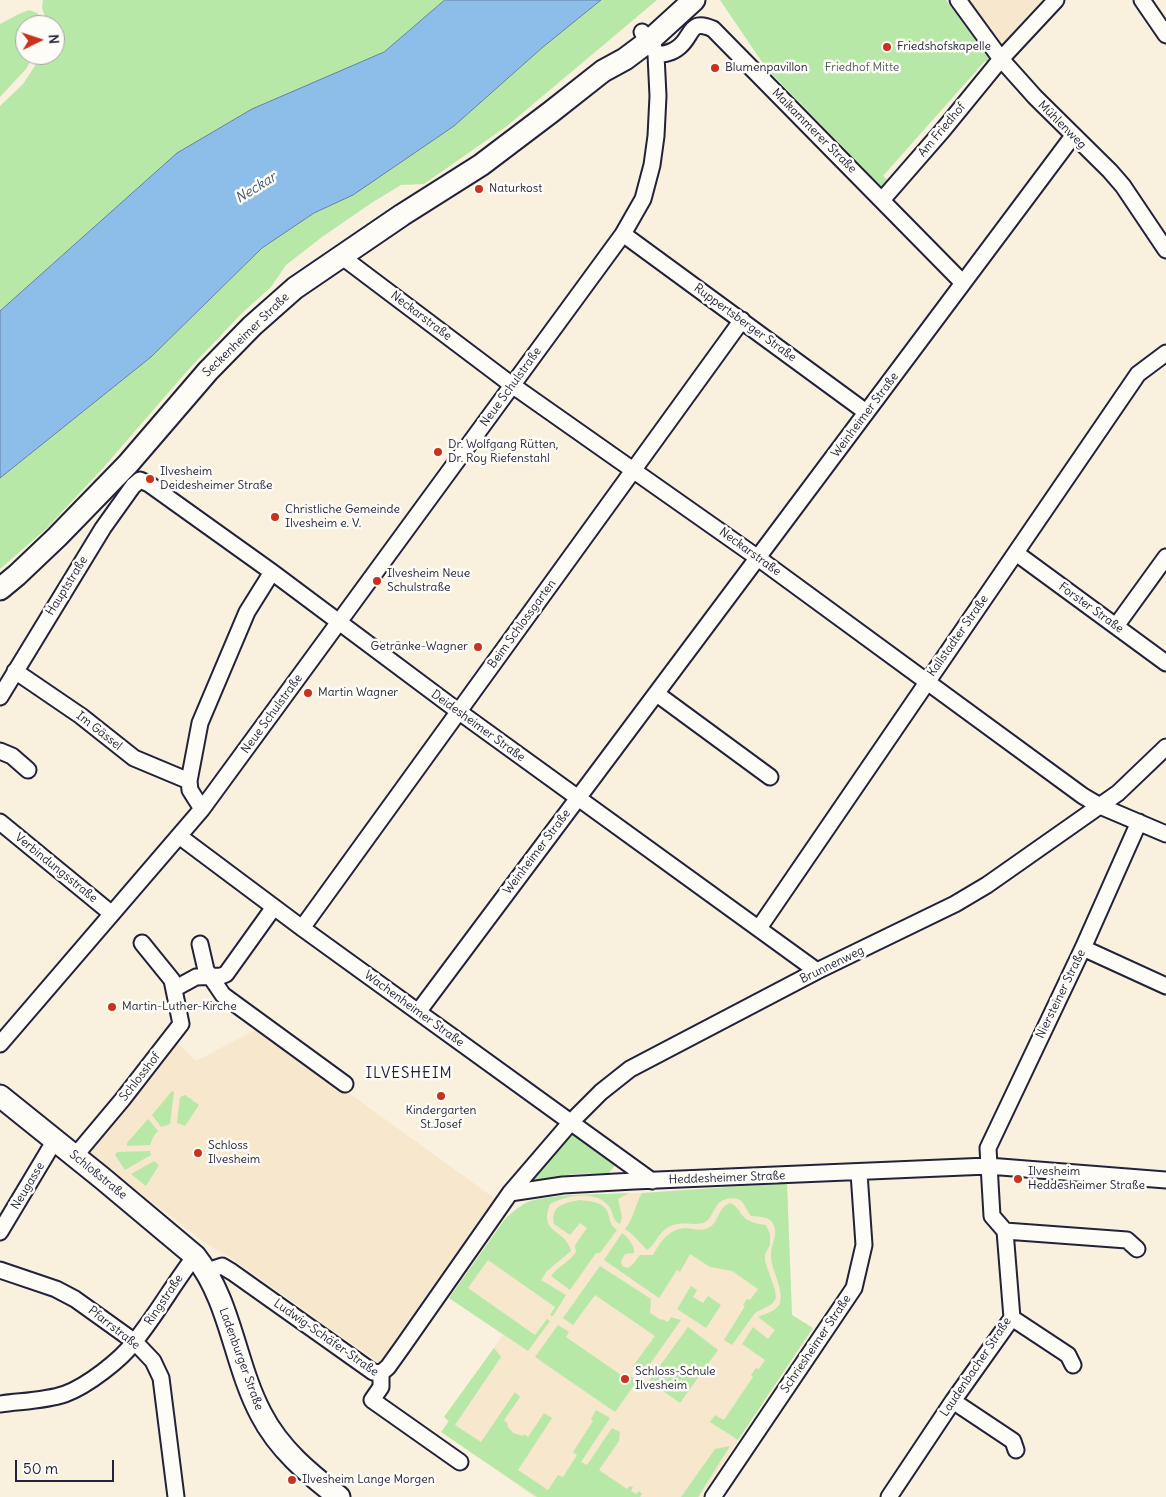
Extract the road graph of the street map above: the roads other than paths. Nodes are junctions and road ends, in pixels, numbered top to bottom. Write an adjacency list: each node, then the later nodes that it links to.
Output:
1 (676, 0): 7 (main road, Seckenheimer Straße)
2 (694, 0): 7 (main road, Seckenheimer Straße)
3 (958, 0): 8 (street, Mühlenweg)
4 (1056, 0): 8 (street, Am Friedhof)
5 (1142, 0): 6 (street)
6 (1166, 36)
7 (649, 43): 10 (street, Maikammerer Straße); 11 (street, Neue Schulstraße); 13 (main road, Seckenheimer Straße)
8 (1001, 59): 9 (street, Mühlenweg); 10 (street, Am Friedhof)
9 (1073, 136): 12 (street, Mühlenweg); 14 (street, Weinheimer Straße)
10 (882, 200): 14 (street, Maikammerer Straße)
11 (623, 234): 15 (street, Ruppertsberger Straße); 17 (street, Neue Schulstraße)
12 (1166, 250)
13 (341, 256): 17 (street, Neckarstraße); 25 (main road, Seckenheimer Straße)
14 (963, 284): 18 (street, Weinheimer Straße)
15 (742, 320): 18 (street, Ruppertsberger Straße); 19 (street, Beim Schlossgarten)
16 (1166, 353): 21 (street, Kallstadter Straße)
17 (512, 385): 19 (street, Neckarstraße); 26 (street, Neue Schulstraße)
18 (866, 412): 23 (street, Weinheimer Straße)
19 (634, 470): 23 (street, Neckarstraße); 33 (street, Beim Schlossgarten)
20 (140, 480): 24 (street, Deidesheimer Straße); 29 (street, Hauptstraße)
21 (1016, 553): 27 (street, Forster Straße); 30 (street, Kallstadter Straße)
22 (1166, 557): 27 (street)
23 (758, 558): 30 (street, Neckarstraße); 31 (street, Weinheimer Straße)
24 (272, 572): 26 (street, Deidesheimer Straße); 38 (street)
25 (0, 589)
26 (339, 622): 33 (street, Deidesheimer Straße); 41 (street, Neue Schulstraße)
27 (1116, 626): 28 (street, Forster Straße)
28 (1166, 663)
29 (15, 671): 32 (street, Hauptstraße); 38 (street, Im Gässel)
30 (926, 682): 40 (street, Neckarstraße); 49 (street, Kallstadter Straße)
31 (657, 694): 37 (street); 39 (street, Weinheimer Straße)
32 (0, 697)
33 (458, 712): 39 (street, Deidesheimer Straße); 48 (street, Beim Schlossgarten)
34 (1166, 747): 40 (street, Brunnenweg)
35 (0, 751): 36 (street)
36 (28, 770)
37 (770, 777)
38 (189, 781): 41 (street)
39 (578, 797): 49 (street, Deidesheimer Straße); 57 (street, Weinheimer Straße)
40 (1100, 806): 43 (street, Neckarstraße); 53 (street, Brunnenweg)
41 (202, 809): 45 (street, Neue Schulstraße)
42 (0, 822): 47 (street, Verbindungsstraße)
43 (1139, 822): 44 (street, Neckarstraße); 52 (street, Niersteiner Straße)
44 (1166, 834)
45 (179, 836): 46 (street, Wachenheimer Straße); 47 (street, Neue Schulstraße)
46 (274, 907): 48 (street, Wachenheimer Straße); 54 (street)
47 (112, 914): 58 (street, Neue Schulstraße)
48 (302, 928): 57 (street, Wachenheimer Straße)
49 (759, 928): 53 (street, Deidesheimer Straße)
50 (142, 943): 56 (street, Schlosshof)
51 (200, 944): 54 (street)
52 (1083, 948): 55 (street); 64 (street, Niersteiner Straße)
53 (817, 972): 61 (street, Brunnenweg)
54 (211, 976): 56 (street); 59 (street)
55 (1166, 986)
56 (174, 990): 63 (street, Schlosshof)
57 (418, 1012): 61 (street, Wachenheimer Straße)
58 (0, 1044)
59 (345, 1084)
60 (0, 1096): 62 (main road, Schloßstraße)
61 (571, 1122): 67 (street, Wachenheimer Straße); 68 (street, Brunnenweg)
62 (56, 1140): 63 (main road, Schloßstraße); 70 (street, Neugasse)
63 (75, 1156): 72 (main road, Schloßstraße)
64 (988, 1166): 65 (street, Heddesheimer Straße); 66 (street, Heddesheimer Straße); 69 (street, Laudenbacher Straße)
65 (859, 1173): 67 (street, Heddesheimer Straße); 84 (street, Schriesheimer Straße)
66 (1166, 1180)
67 (652, 1181): 68 (street, Heddesheimer Straße)
68 (510, 1194): 77 (street)
69 (1005, 1230): 71 (street); 74 (street, Laudenbacher Straße)
70 (0, 1232)
71 (1137, 1249)
72 (201, 1263): 75 (street, Ringstraße); 77 (street, Ludwig-Schäfer-Straße); 83 (main road, Ladenburger Straße)
73 (0, 1270): 75 (street, Pfarrstraße)
74 (1012, 1318): 76 (street); 78 (street, Laudenbacher Straße)
75 (135, 1342): 79 (street, Ringstraße); 82 (street, Pfarrstraße)
76 (1073, 1365)
77 (381, 1373): 81 (street, Ludwig-Schäfer-Straße)
78 (953, 1401): 80 (street); 85 (street, Laudenbacher Straße)
79 (0, 1404)
80 (1016, 1450)
81 (460, 1462)
82 (176, 1497)
83 (339, 1497)
84 (713, 1497)
85 (888, 1497)

